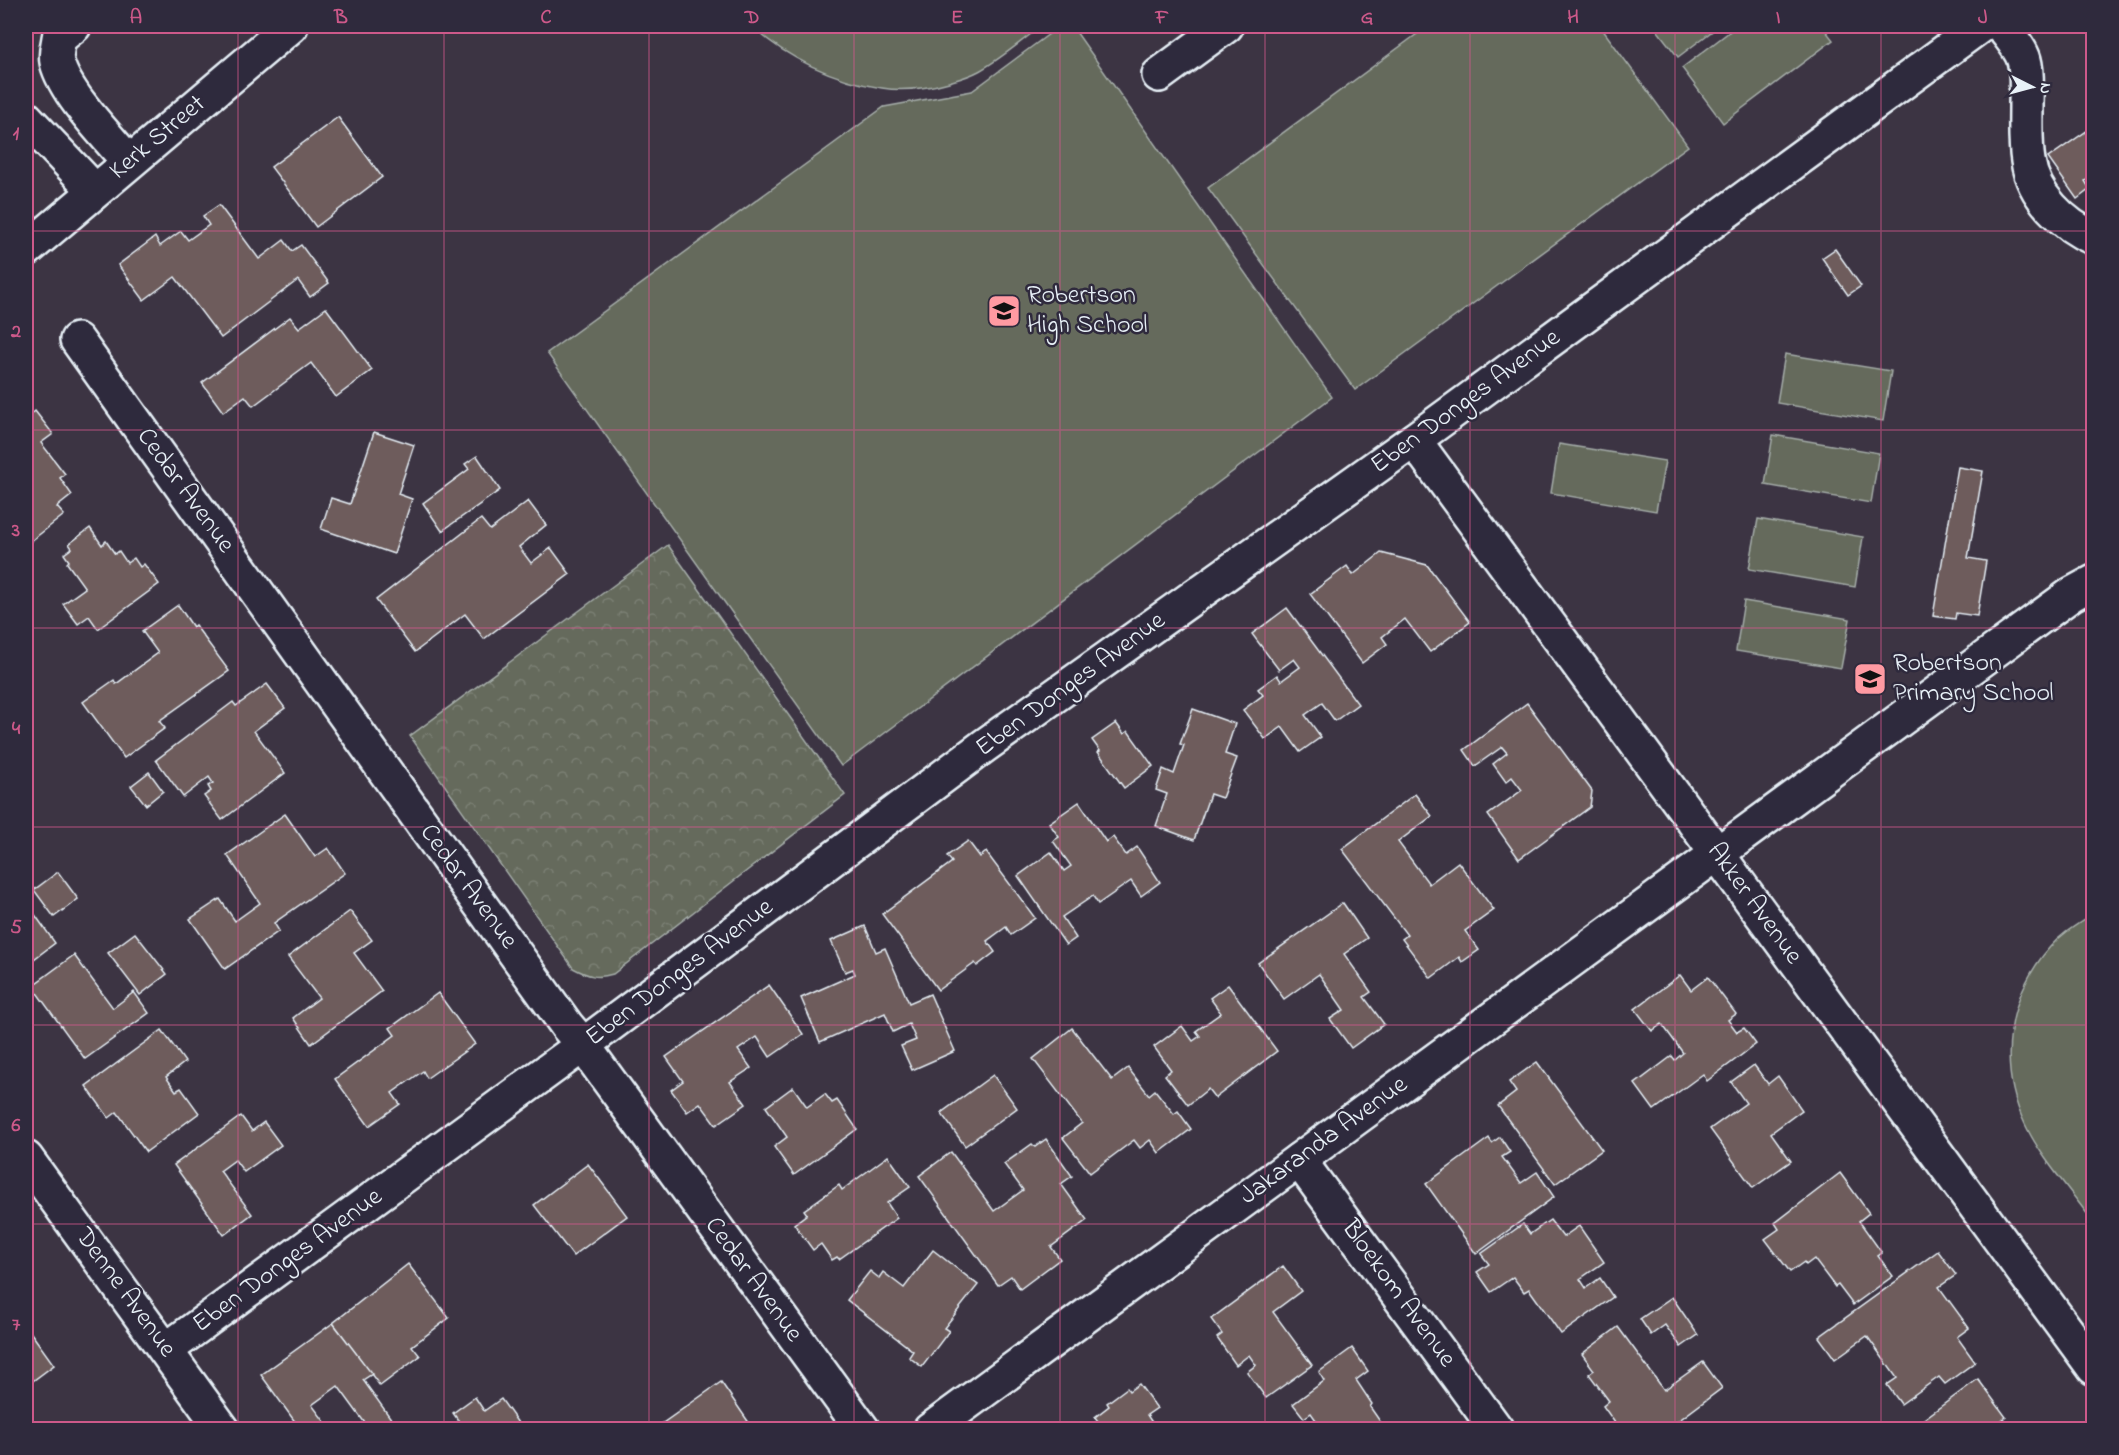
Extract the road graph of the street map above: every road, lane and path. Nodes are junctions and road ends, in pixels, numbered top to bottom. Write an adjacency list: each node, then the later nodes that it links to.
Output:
1 (74, 26): 8 (street)
2 (291, 26): 8 (street, Kerk Street)
3 (1226, 26): 6 (street)
4 (1980, 26): 13 (street, Eben Donges Avenue)
5 (2002, 26): 10 (street)
6 (1159, 75)
7 (26, 118): 9 (street)
8 (129, 162): 9 (street, Kerk Street)
9 (95, 191): 11 (street, Kerk Street)
10 (2094, 238)
11 (26, 250)
12 (77, 340): 16 (street, Cedar Avenue)
13 (1414, 440): 15 (street, Akker Avenue); 16 (street, Eben Donges Avenue)
14 (2094, 582): 15 (street, Jakaranda Avenue)
15 (1717, 853): 18 (street, Jakaranda Avenue); 20 (street, Akker Avenue)
16 (583, 1045): 19 (street, Eben Donges Avenue); 22 (street, Cedar Avenue)
17 (26, 1158): 19 (street, Denne Avenue)
18 (1299, 1160): 23 (street, Jakaranda Avenue); 24 (street, Bloekom Avenue)
19 (166, 1350): 21 (street, Denne Avenue)
20 (2094, 1368)
21 (223, 1430)
22 (863, 1430)
23 (930, 1430)
24 (1497, 1430)

